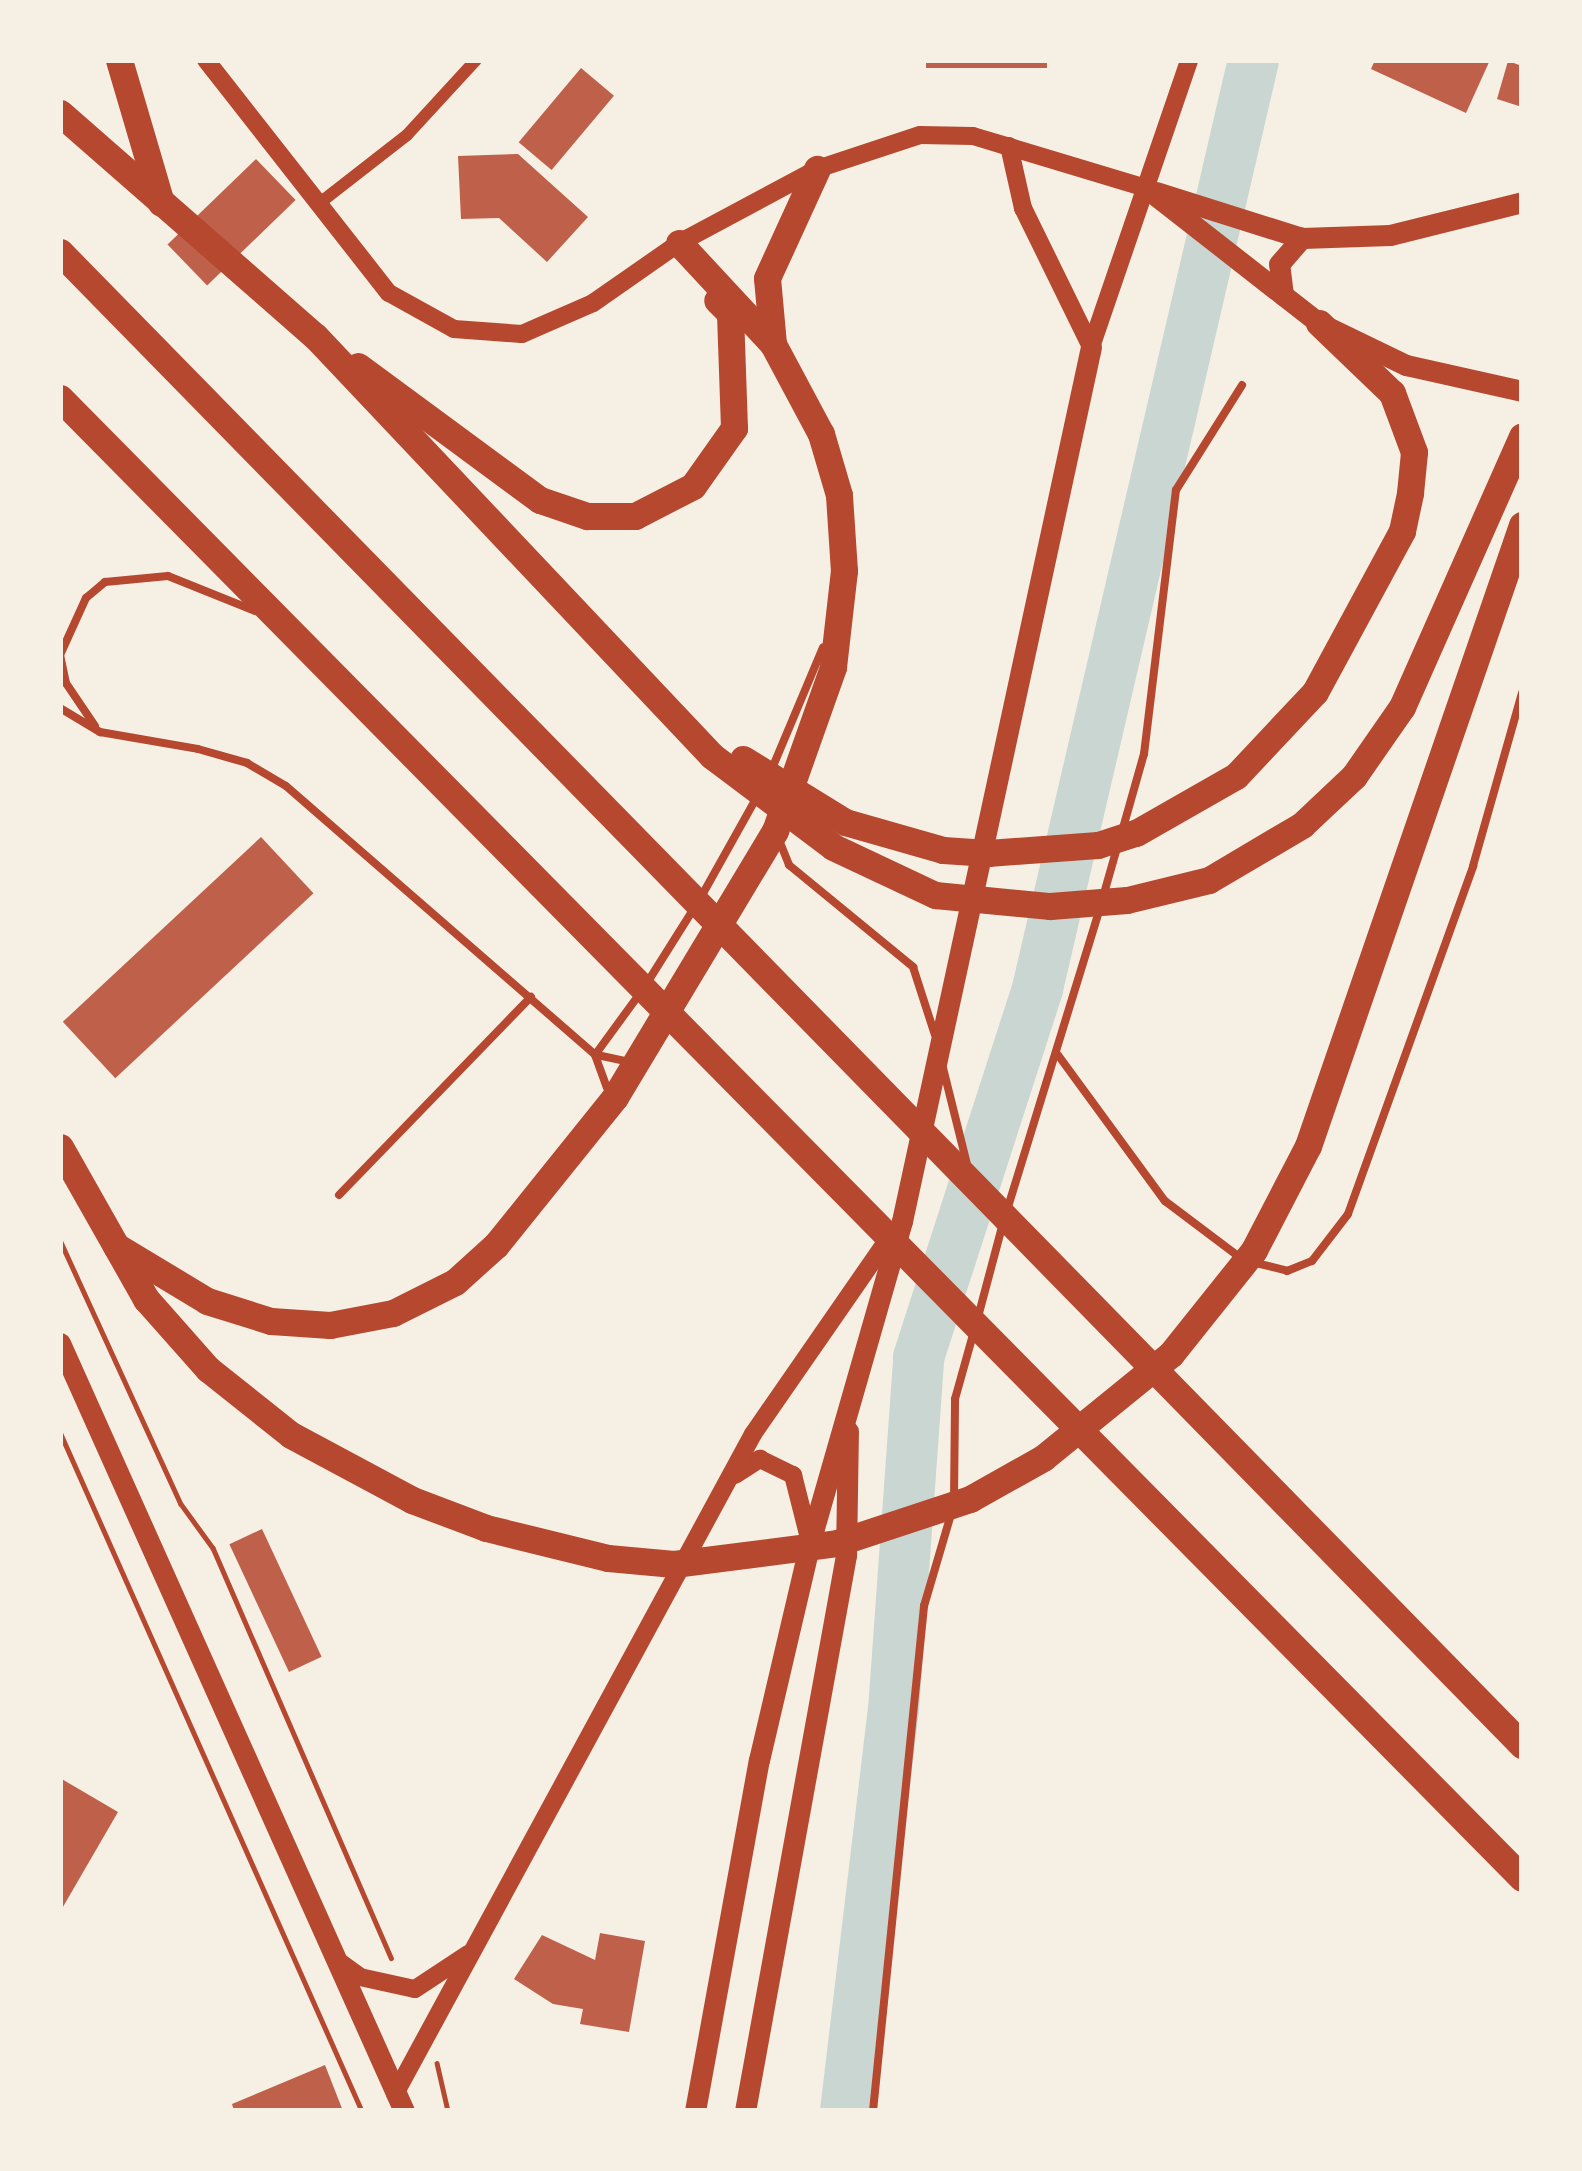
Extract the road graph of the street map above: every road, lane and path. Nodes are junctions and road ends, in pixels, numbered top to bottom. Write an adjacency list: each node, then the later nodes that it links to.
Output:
1 (119, 60): 11 (highway)
2 (206, 60): 9 (street)
3 (476, 60): 9 (street)
4 (1189, 60): 8 (street)
5 (60, 113): 11 (highway)
6 (1009, 146): 7 (street); 8 (street); 21 (street)
7 (817, 169): 14 (street); 20 (highway)
8 (1146, 188): 12 (main road); 21 (street)
9 (321, 202): 14 (street)
10 (1522, 202): 13 (main road)
11 (160, 203): 19 (highway)
12 (1183, 210): 13 (main road); 16 (main road)
13 (1302, 238): 16 (main road)
14 (679, 243): 17 (highway); 20 (highway)
15 (60, 252): 39 (highway)
16 (1283, 295): 18 (main road)
17 (730, 313): 19 (highway); 34 (lane)
18 (1318, 323): 23 (main road); 32 (highway)
19 (315, 337): 32 (highway)
20 (773, 344): 31 (highway)
21 (1091, 347): 41 (main road)
22 (1242, 385): 35 (lane)
23 (1522, 391)
24 (60, 398): 27 (highway)
25 (1522, 436): 32 (highway)
26 (1522, 525): 43 (highway)
27 (275, 620): 30 (lane); 50 (highway)
28 (1522, 693): 35 (lane)
29 (60, 708): 30 (lane)
30 (100, 732): 33 (lane)
31 (775, 831): 36 (highway); 39 (lane)
32 (839, 835)
33 (531, 997): 34 (lane); 40 (lane)
34 (596, 1054): 36 (lane); 37 (lane)
35 (1058, 1054): 60 (lane)
36 (642, 1058): 37 (highway)
37 (603, 1113): 43 (highway)
38 (60, 1147): 43 (highway)
39 (973, 1188): 49 (highway)
40 (339, 1195)
41 (902, 1221): 45 (main road); 47 (street)
42 (60, 1240): 53 (path)
43 (107, 1241)
44 (60, 1343): 52 (main road)
45 (849, 1397): 48 (main road); 59 (main road)
46 (60, 1432): 56 (path)
47 (720, 1492): 48 (street); 51 (street)
48 (810, 1542): 58 (main road)
49 (1515, 1736)
50 (1522, 1878)
51 (472, 1951): 52 (street); 55 (street)
52 (337, 1960): 55 (main road)
53 (396, 1965)
54 (444, 2071): 57 (path)
55 (399, 2103)
56 (362, 2111)
57 (448, 2111)
58 (695, 2111)
59 (746, 2111)
60 (873, 2111)

